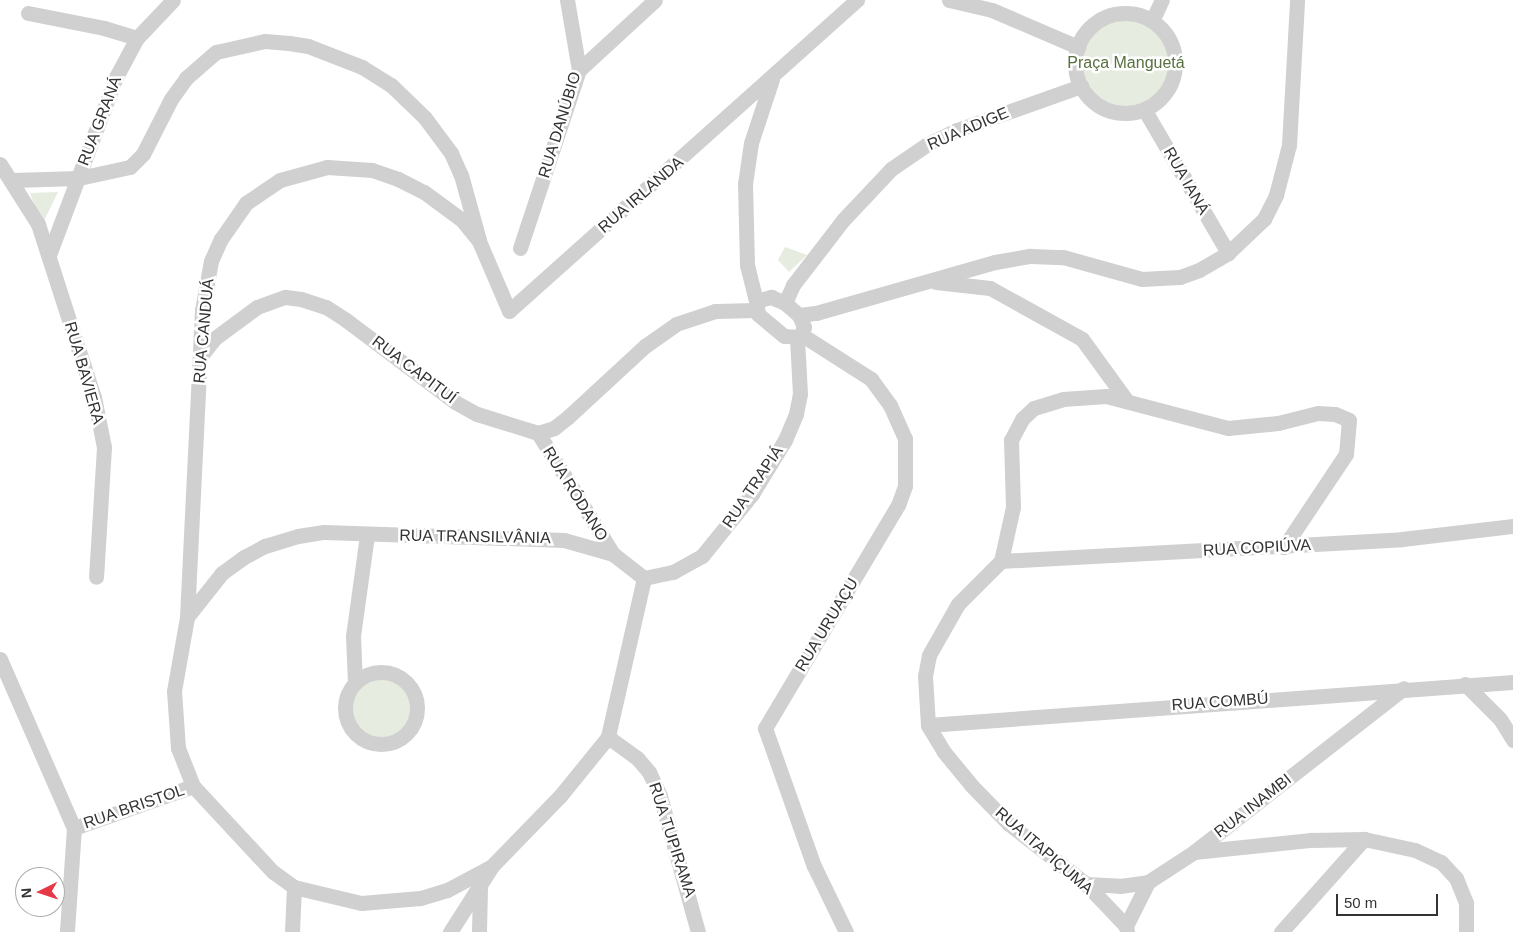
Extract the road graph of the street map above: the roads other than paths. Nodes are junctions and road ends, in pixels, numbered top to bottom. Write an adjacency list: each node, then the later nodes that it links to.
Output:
1 (173, 0): 10 (street, RUA GRANÁ)
2 (567, 0): 12 (street, RUA DANÚBIO)
3 (655, 0): 12 (street)
4 (857, 0): 13 (street, RUA IRLANDA)
5 (949, 0): 11 (street)
6 (1162, 0): 9 (street)
7 (1297, 0): 21 (street)
8 (28, 13): 10 (street)
9 (1152, 21): 11 (street); 15 (street)
10 (137, 38): 17 (street, RUA GRANÁ)
11 (1078, 47): 14 (street)
12 (579, 70): 20 (street, RUA DANÚBIO)
13 (772, 78): 24 (street); 26 (street, RUA IRLANDA)
14 (1081, 86): 15 (street); 25 (street, RUA ADIGE)
15 (1144, 109): 21 (street, RUA IANÁ)
16 (0, 164): 18 (street, RUA BAVIERA)
17 (79, 178): 18 (street); 19 (street); 22 (street, RUA GRANÁ)
18 (12, 180): 22 (street, RUA BAVIERA)
19 (479, 241): 26 (street, RUA CANDUÁ); 28 (street, RUA CANDUÁ)
20 (520, 248)
21 (1228, 253): 23 (street)
22 (49, 255): 36 (street, RUA BAVIERA)
23 (928, 281): 27 (street); 29 (street)
24 (756, 300): 25 (street); 27 (street); 30 (street)
25 (781, 301): 27 (street)
26 (507, 304)
27 (799, 333): 37 (street, RUA TRAPIÁ); 56 (street, RUA URUAÇU)
28 (200, 357): 30 (street, RUA CAPITUÍ); 38 (street, RUA CANDUÁ)
29 (1127, 401): 33 (street); 35 (street)
30 (538, 433): 34 (street, RUA RÓDANO)
31 (1513, 526): 33 (street, RUA COPIÚVA)
32 (367, 535): 34 (street, RUA TRANSILVÂNIA); 38 (street, RUA TRANSILVÂNIA); 41 (street)
33 (1284, 547): 35 (street, RUA COPIÚVA)
34 (613, 554): 37 (street, RUA TRANSILVÂNIA)
35 (1001, 561): 44 (street, RUA ITAPIÇUMA)
36 (96, 577)
37 (644, 578): 45 (street, RUA TRANSILVÂNIA)
38 (187, 618): 47 (street, RUA TRANSILVÂNIA)
39 (0, 660): 48 (street)
40 (1513, 682): 42 (street, RUA COMBÚ)
41 (355, 683): 41 (street)
42 (1465, 684): 43 (street, RUA COMBÚ); 46 (street)
43 (1404, 688): 44 (street, RUA COMBÚ); 50 (street, RUA INAMBI)
44 (928, 725): 53 (street, RUA ITAPIÇUMA)
45 (608, 737): 51 (street, RUA TRANSILVÂNIA); 62 (street, RUA TUPIRAMA)
46 (1513, 740)
47 (193, 786): 48 (street, RUA BRISTOL); 54 (street, RUA TRANSILVÂNIA)
48 (74, 828): 58 (street)
49 (1364, 839): 50 (street); 64 (street); 65 (street)
50 (1194, 852): 52 (street, RUA INAMBI)
51 (492, 866): 54 (street, RUA TRANSILVÂNIA); 55 (street)
52 (1148, 882): 53 (street, RUA INAMBI); 57 (street, RUA ITAPIÇUMA)
53 (1086, 884): 57 (street, RUA ITAPIÇUMA)
54 (294, 887): 59 (street)
55 (480, 887): 60 (street); 61 (street)
56 (844, 929): 63 (street)
57 (1126, 929)
58 (67, 932)
59 (292, 932)
60 (450, 932)
61 (479, 932)
62 (698, 932)
63 (857, 932)
64 (1281, 932)
65 (1466, 932)

